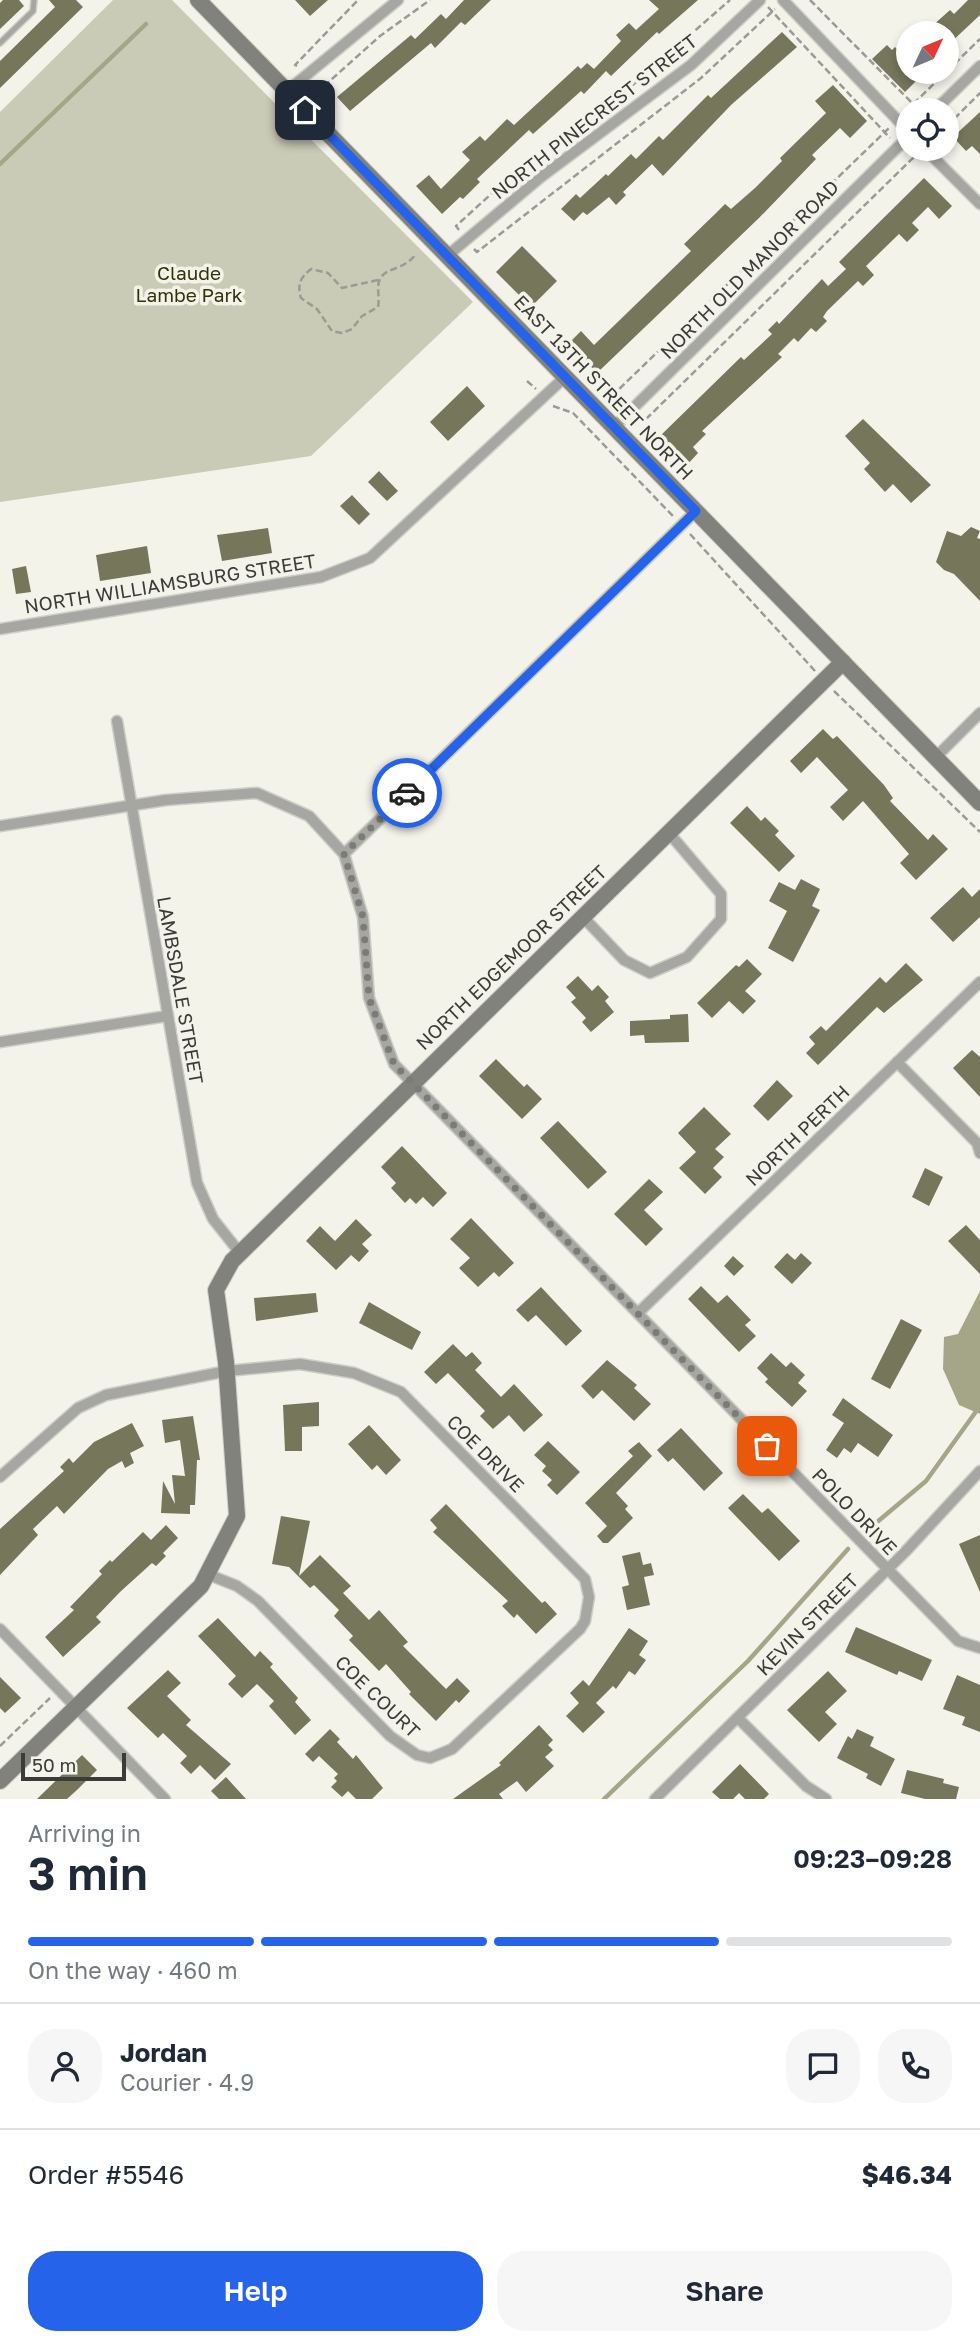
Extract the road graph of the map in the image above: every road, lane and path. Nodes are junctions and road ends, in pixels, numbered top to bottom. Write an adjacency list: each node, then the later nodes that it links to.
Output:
1 (34, 0): 10 (lane)
2 (198, 0): 14 (street, EAST 13TH STREET NORTH)
3 (398, 0): 14 (street)
4 (730, 0): 25 (path)
5 (761, 0): 8 (path); 25 (street, NORTH PINECREST STREET)
6 (810, 0): 16 (path)
7 (783, 1): 8 (path); 20 (street)
8 (772, 12): 21 (path); 25 (path)
9 (980, 39): 11 (path)
10 (0, 43)
11 (959, 59)
12 (980, 66): 18 (street)
13 (934, 84): 17 (path)
14 (287, 92): 27 (street, EAST 13TH STREET NORTH)
15 (980, 93): 19 (path)
16 (907, 98)
17 (919, 98)
18 (947, 98)
19 (959, 113)
20 (896, 118)
21 (896, 120)
22 (896, 149): 32 (street, NORTH OLD MANOR ROAD)
23 (937, 161): 24 (street)
24 (980, 204)
25 (467, 240): 27 (street, NORTH PINECREST STREET)
26 (416, 254): 28 (path)
27 (447, 256): 29 (street, EAST 13TH STREET NORTH)
28 (378, 281): 28 (path)
29 (565, 377): 31 (street, NORTH WILLIAMSBURG STREET); 32 (street, EAST 13TH STREET NORTH)
30 (527, 381): 31 (path)
31 (544, 397): 34 (path); 35 (street, NORTH WILLIAMSBURG STREET)
32 (614, 427): 33 (street, EAST 13TH STREET NORTH)
33 (696, 511): 34 (street); 36 (street, EAST 13TH STREET NORTH)
34 (682, 525): 37 (path); 46 (street)
35 (0, 629)
36 (843, 662): 37 (street, NORTH EDGEMOOR STREET); 40 (street, EAST 13TH STREET NORTH)
37 (824, 681): 44 (path); 45 (street, NORTH EDGEMOOR STREET)
38 (980, 713): 40 (street)
39 (117, 721): 42 (street, LAMBSDALE STREET)
40 (936, 757): 41 (street, EAST 13TH STREET NORTH)
41 (980, 803)
42 (131, 806): 43 (street); 46 (street); 49 (street, LAMBSDALE STREET)
43 (0, 826)
44 (980, 832)
45 (670, 833): 47 (street, NORTH EDGEMOOR STREET); 47 (street)
46 (344, 854): 52 (street, POLO DRIVE)
47 (583, 917): 52 (street, NORTH EDGEMOOR STREET)
48 (980, 982): 51 (street, NORTH PERTH)
49 (167, 1016): 50 (street); 54 (street, LAMBSDALE STREET)
50 (0, 1042)
51 (897, 1062): 53 (street); 55 (street, NORTH PERTH)
52 (413, 1082): 54 (street, NORTH EDGEMOOR STREET); 55 (street, POLO DRIVE)
53 (980, 1153)
54 (240, 1253): 56 (street, NORTH EDGEMOOR STREET)
55 (638, 1313): 59 (street, POLO DRIVE)
56 (227, 1371): 58 (street, COE DRIVE); 60 (street, NORTH EDGEMOOR STREET); 63 (street, COE DRIVE)
57 (980, 1471): 59 (street, KEVIN STREET)
58 (0, 1477)
59 (887, 1570): 62 (street, POLO DRIVE); 66 (street, KEVIN STREET)
60 (207, 1574): 63 (street, COE COURT); 65 (street, NORTH EDGEMOOR STREET)
61 (0, 1629): 65 (street)
62 (980, 1648)
63 (528, 1679)
64 (50, 1698): 67 (path)
65 (76, 1707): 68 (street, NORTH EDGEMOOR STREET); 69 (street)
66 (738, 1718): 70 (street, KEVIN STREET); 71 (street)
67 (0, 1746)
68 (0, 1781)
69 (165, 1799)
70 (655, 1799)
71 (826, 1799)

